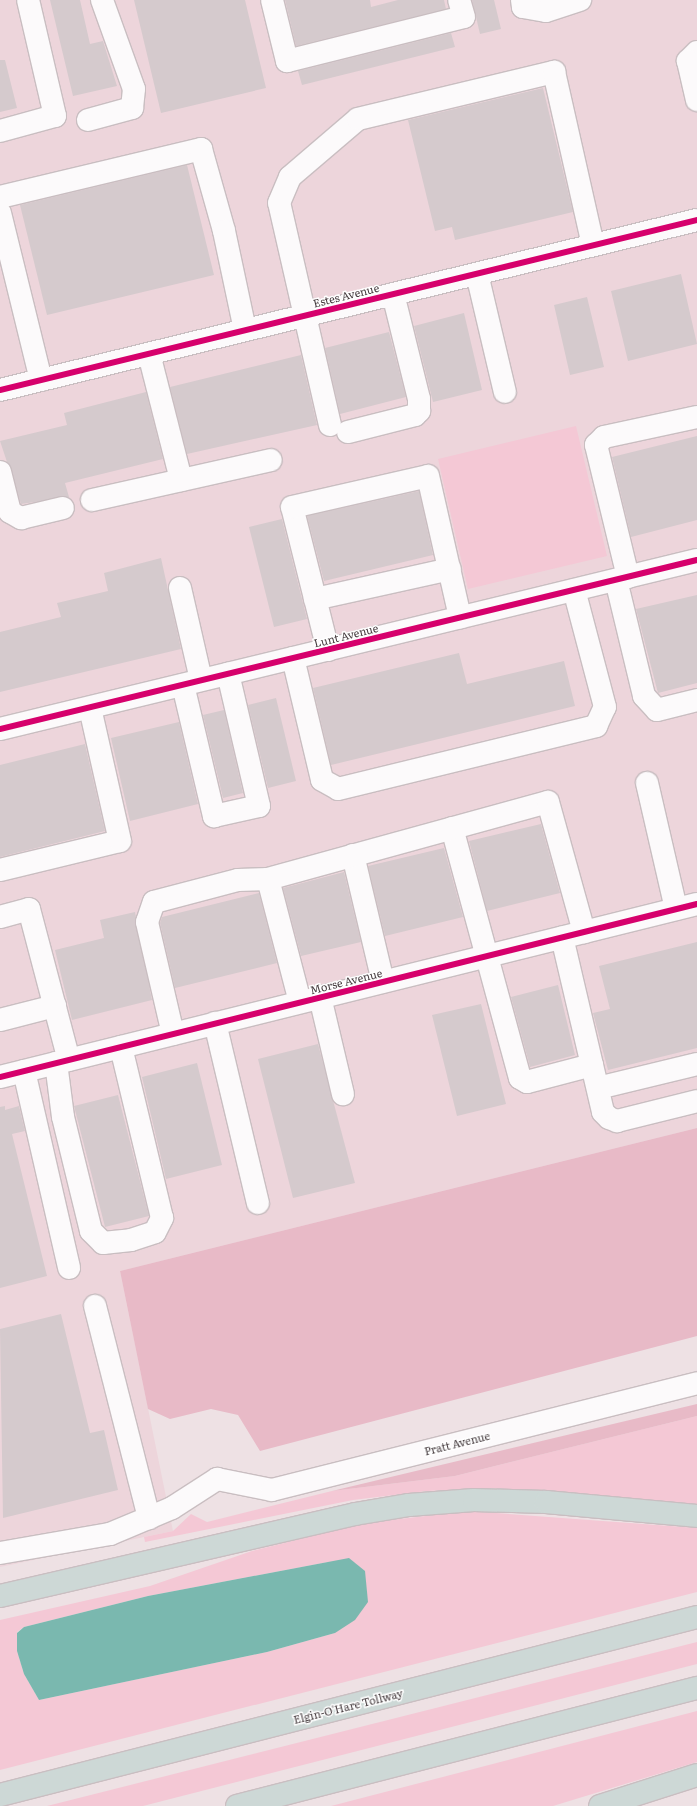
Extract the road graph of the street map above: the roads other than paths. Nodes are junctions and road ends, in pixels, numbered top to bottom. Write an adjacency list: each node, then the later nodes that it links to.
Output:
1 (28, 0): 10 (street)
2 (102, 0): 9 (street)
3 (272, 0): 4 (street)
4 (459, 0)
5 (522, 0): 6 (street)
6 (580, 0)
7 (697, 52): 8 (street)
8 (697, 100)
9 (88, 120)
10 (0, 131)
11 (0, 197): 18 (street)
12 (0, 213): 20 (street)
13 (697, 220): 14 (street, Estes Avenue)
14 (593, 245): 15 (street, Estes Avenue); 17 (street)
15 (477, 274): 16 (street, Estes Avenue); 22 (street)
16 (393, 294): 17 (street, Estes Avenue); 17 (street)
17 (302, 316): 18 (street, Estes Avenue)
18 (245, 330): 19 (street, Estes Avenue)
19 (149, 354): 20 (street, Estes Avenue); 26 (street)
20 (41, 380): 21 (street, Estes Avenue)
21 (0, 390)
22 (505, 392)
23 (697, 417): 31 (street)
24 (271, 460): 26 (street)
25 (0, 472): 28 (street)
26 (181, 480): 27 (street)
27 (92, 500)
28 (63, 508)
29 (697, 560): 31 (street, Lunt Avenue)
30 (450, 569): 34 (street); 34 (street); 35 (street)
31 (622, 578): 33 (street, Lunt Avenue); 40 (street)
32 (180, 588): 39 (street)
33 (574, 590): 35 (street, Lunt Avenue); 37 (street)
34 (315, 599): 36 (street)
35 (460, 617): 36 (street, Lunt Avenue)
36 (328, 650): 37 (street, Lunt Avenue)
37 (292, 658): 38 (street, Lunt Avenue)
38 (228, 674): 39 (street, Lunt Avenue); 39 (street)
39 (192, 683): 41 (street, Lunt Avenue)
40 (697, 700)
41 (90, 708): 42 (street, Lunt Avenue); 46 (street)
42 (0, 729)
43 (648, 783): 49 (street)
44 (452, 828): 45 (street); 51 (street); 53 (street)
45 (353, 855): 47 (street); 54 (street)
46 (0, 870)
47 (268, 879): 55 (street); 59 (street)
48 (697, 904): 49 (street, Morse Avenue)
49 (676, 909): 51 (street, Morse Avenue)
50 (0, 917): 56 (street)
51 (584, 932): 52 (street, Morse Avenue)
52 (562, 937): 53 (street, Morse Avenue); 63 (street)
53 (487, 956): 54 (street, Morse Avenue); 63 (street)
54 (383, 982): 55 (street, Morse Avenue)
55 (310, 1000): 58 (street, Morse Avenue); 67 (street)
56 (55, 1006): 57 (street); 61 (street)
57 (0, 1020)
58 (215, 1024): 59 (street, Morse Avenue); 69 (street)
59 (173, 1034): 60 (street, Morse Avenue)
60 (121, 1047): 61 (street, Morse Avenue); 61 (street)
61 (62, 1061): 64 (street, Morse Avenue)
62 (697, 1064): 66 (street)
63 (592, 1065): 66 (street)
64 (24, 1071): 65 (street, Morse Avenue); 70 (street)
65 (0, 1077)
66 (598, 1088): 68 (street)
67 (343, 1094)
68 (697, 1101)
69 (258, 1203)
70 (68, 1268)
71 (95, 1306): 74 (street)
72 (697, 1383): 74 (street, Pratt Avenue)
73 (697, 1516): 76 (highway)
74 (149, 1518): 75 (street)
75 (0, 1553)
76 (0, 1596)
77 (697, 1617): 80 (highway, Elgin-O'Hare Tollway)
78 (697, 1688): 81 (highway)
79 (697, 1775): 82 (highway)
80 (0, 1795)
81 (237, 1806)
82 (600, 1806)

